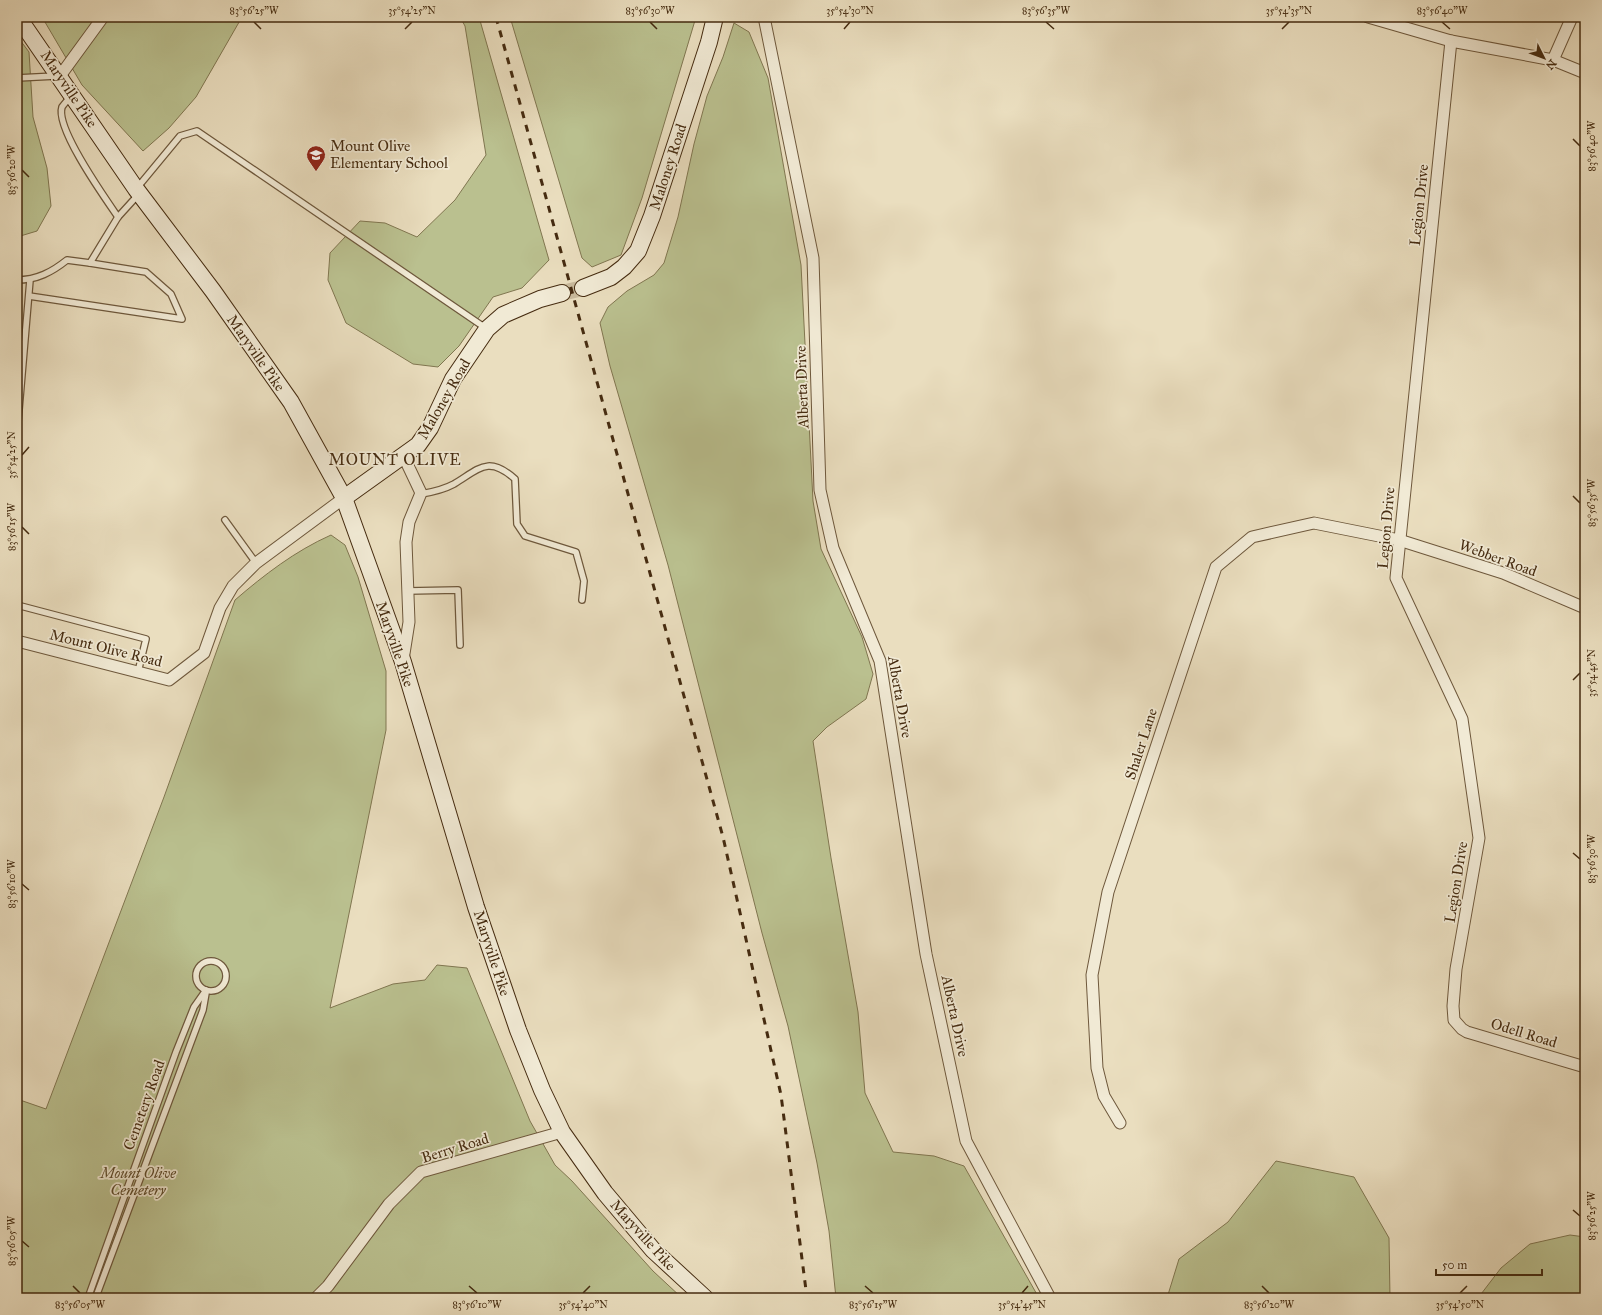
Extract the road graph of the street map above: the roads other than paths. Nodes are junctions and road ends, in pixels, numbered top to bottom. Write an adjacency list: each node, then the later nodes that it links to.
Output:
1 (18, 17): 10 (main road, Maryville Pike)
2 (103, 17): 10 (street)
3 (715, 17): 18 (main road, Maloney Road)
4 (764, 17): 46 (street, Alberta Drive)
5 (1368, 17): 7 (street)
6 (1572, 17): 8 (street)
7 (1451, 41): 8 (street); 27 (street, Legion Drive)
8 (1553, 60): 9 (street)
9 (1585, 73)
10 (60, 76): 11 (lane); 12 (main road, Maryville Pike)
11 (17, 78)
12 (72, 94): 13 (main road, Maryville Pike); 14 (lane)
13 (138, 191): 14 (lane); 21 (lane); 25 (main road, Maryville Pike)
14 (118, 217): 15 (lane)
15 (90, 264): 17 (lane); 20 (lane)
16 (17, 280): 17 (lane)
17 (30, 280): 20 (lane)
18 (583, 288)
19 (562, 293): 21 (main road, Maloney Road)
20 (29, 296): 22 (lane)
21 (487, 329): 23 (main road, Maloney Road)
22 (17, 433)
23 (403, 455): 24 (street); 25 (main road, Maloney Road)
24 (421, 494): 29 (street); 30 (lane)
25 (344, 498): 28 (street, Mount Olive Road); 35 (main road, Maryville Pike)
26 (225, 520): 28 (lane)
27 (1399, 540): 32 (street, Webber Road); 38 (street, Legion Drive); 40 (street, Shaler Lane)
28 (256, 563): 36 (street, Mount Olive Road)
29 (407, 591): 34 (lane); 35 (street)
30 (582, 600)
31 (17, 605): 36 (lane)
32 (1585, 608)
33 (17, 641): 36 (street, Mount Olive Road)
34 (460, 645)
35 (403, 662): 41 (main road, Maryville Pike)
36 (138, 672)
37 (206, 990): 37 (lane); 42 (lane, Cemetery Road); 43 (lane, Cemetery Road)
38 (1457, 1024): 39 (street, Odell Road)
39 (1585, 1067)
40 (1120, 1123)
41 (562, 1132): 44 (street, Berry Road); 45 (main road, Maryville Pike)
42 (88, 1298)
43 (94, 1298)
44 (316, 1298)
45 (705, 1298)
46 (1050, 1298)

